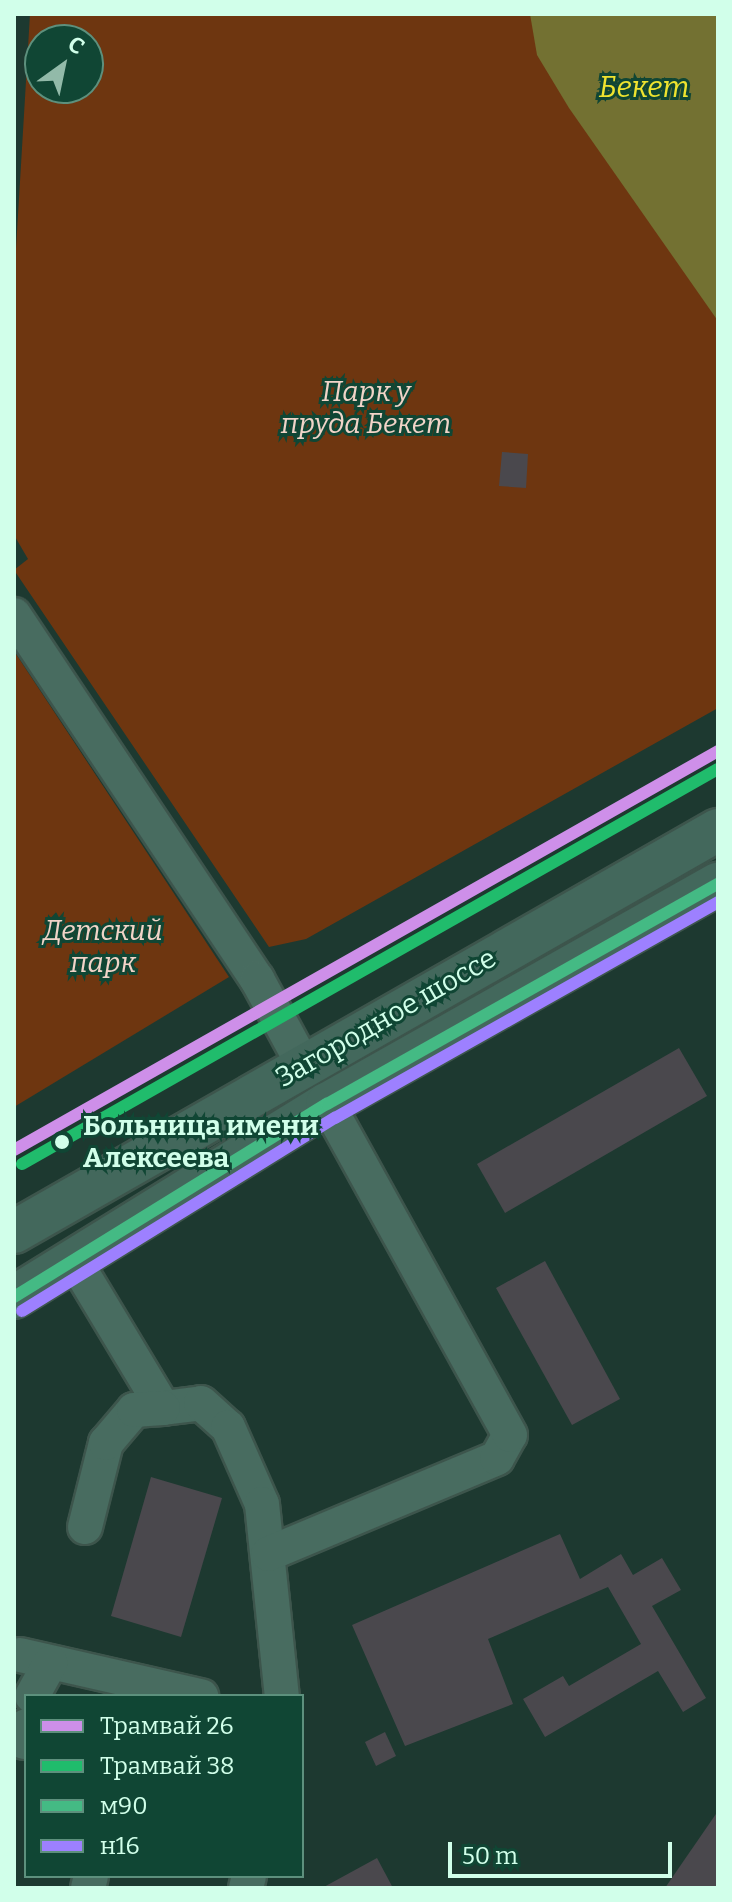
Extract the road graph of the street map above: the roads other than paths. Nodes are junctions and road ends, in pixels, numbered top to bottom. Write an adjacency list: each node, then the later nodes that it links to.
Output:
1 (14, 615): 4 (lane)
2 (718, 830): 4 (main road, Загородное шоссе)
3 (718, 884): 5 (main road, Загородное шоссе)
4 (303, 1064): 6 (main road, Загородное шоссе)
5 (327, 1104): 7 (main road, Загородное шоссе); 11 (lane)
6 (14, 1232)
7 (73, 1258): 8 (main road, Загородное шоссе); 9 (lane)
8 (14, 1297)
9 (163, 1408): 10 (lane); 11 (lane)
10 (85, 1527)
11 (268, 1554): 15 (lane)
12 (131, 1688): 13 (lane); 14 (lane)
13 (32, 1694)
14 (184, 1694)
15 (282, 1694)

